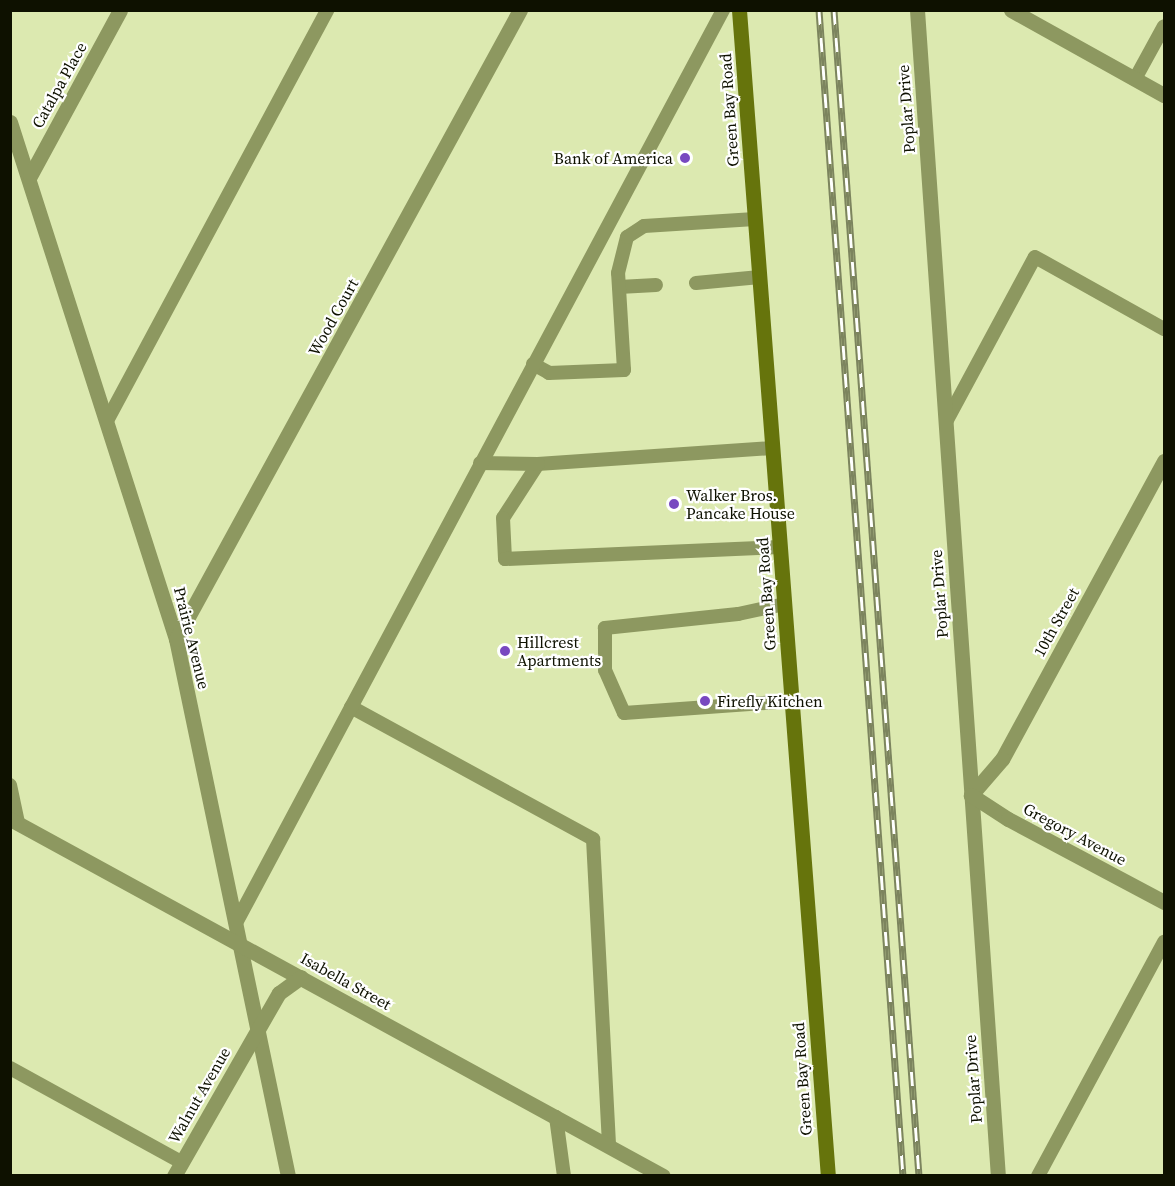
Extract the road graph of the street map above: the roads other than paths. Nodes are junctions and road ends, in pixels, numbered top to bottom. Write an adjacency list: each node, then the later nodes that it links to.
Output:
1 (120, 10): 13 (street, Catalpa Place)
2 (327, 10): 21 (lane)
3 (520, 10): 29 (street, Wood Court)
4 (713, 10): 8 (lane)
5 (740, 10): 14 (main road, Green Bay Road)
6 (917, 10): 22 (street, Poplar Drive)
7 (1011, 10): 10 (street)
8 (723, 11): 20 (lane)
9 (1164, 26): 10 (lane)
10 (1136, 79): 11 (street)
11 (1164, 94)
12 (10, 122): 13 (street, Prairie Avenue)
13 (30, 176): 21 (street, Prairie Avenue)
14 (755, 219): 15 (main road, Green Bay Road); 18 (lane)
15 (760, 277): 16 (lane); 23 (main road, Green Bay Road)
16 (696, 283)
17 (656, 285): 18 (lane)
18 (619, 288): 20 (lane)
19 (1164, 329): 22 (lane)
20 (533, 364): 25 (lane)
21 (108, 418): 29 (street, Prairie Avenue)
22 (946, 422): 33 (street, Poplar Drive)
23 (772, 448): 26 (lane); 27 (main road, Green Bay Road)
24 (1164, 461): 33 (street, 10th Street)
25 (480, 463): 26 (lane); 31 (lane)
26 (538, 464): 27 (lane)
27 (780, 547): 28 (main road, Green Bay Road)
28 (784, 604): 30 (main road, Green Bay Road); 30 (lane)
29 (176, 639): 36 (street, Prairie Avenue)
30 (792, 701): 48 (main road, Green Bay Road)
31 (351, 707): 36 (lane); 43 (lane)
32 (10, 785): 34 (lane)
33 (971, 795): 35 (street, Gregory Avenue); 49 (street, Poplar Drive)
34 (14, 821): 38 (street, Isabella Street)
35 (1164, 902)
36 (236, 923): 38 (street, Prairie Avenue)
37 (1164, 942): 50 (lane)
38 (240, 944): 39 (street, Isabella Street); 40 (street, Prairie Avenue)
39 (301, 977): 40 (street, Walnut Avenue); 42 (street, Isabella Street)
40 (256, 1032): 44 (street, Walnut Avenue); 45 (street, Prairie Avenue)
41 (10, 1068): 44 (lane)
42 (556, 1117): 43 (street, Isabella Street); 46 (lane)
43 (609, 1146): 47 (street, Isabella Street)
44 (178, 1169)
45 (288, 1176)
46 (564, 1176)
47 (663, 1176)
48 (828, 1176)
49 (998, 1176)
50 (1038, 1176)

